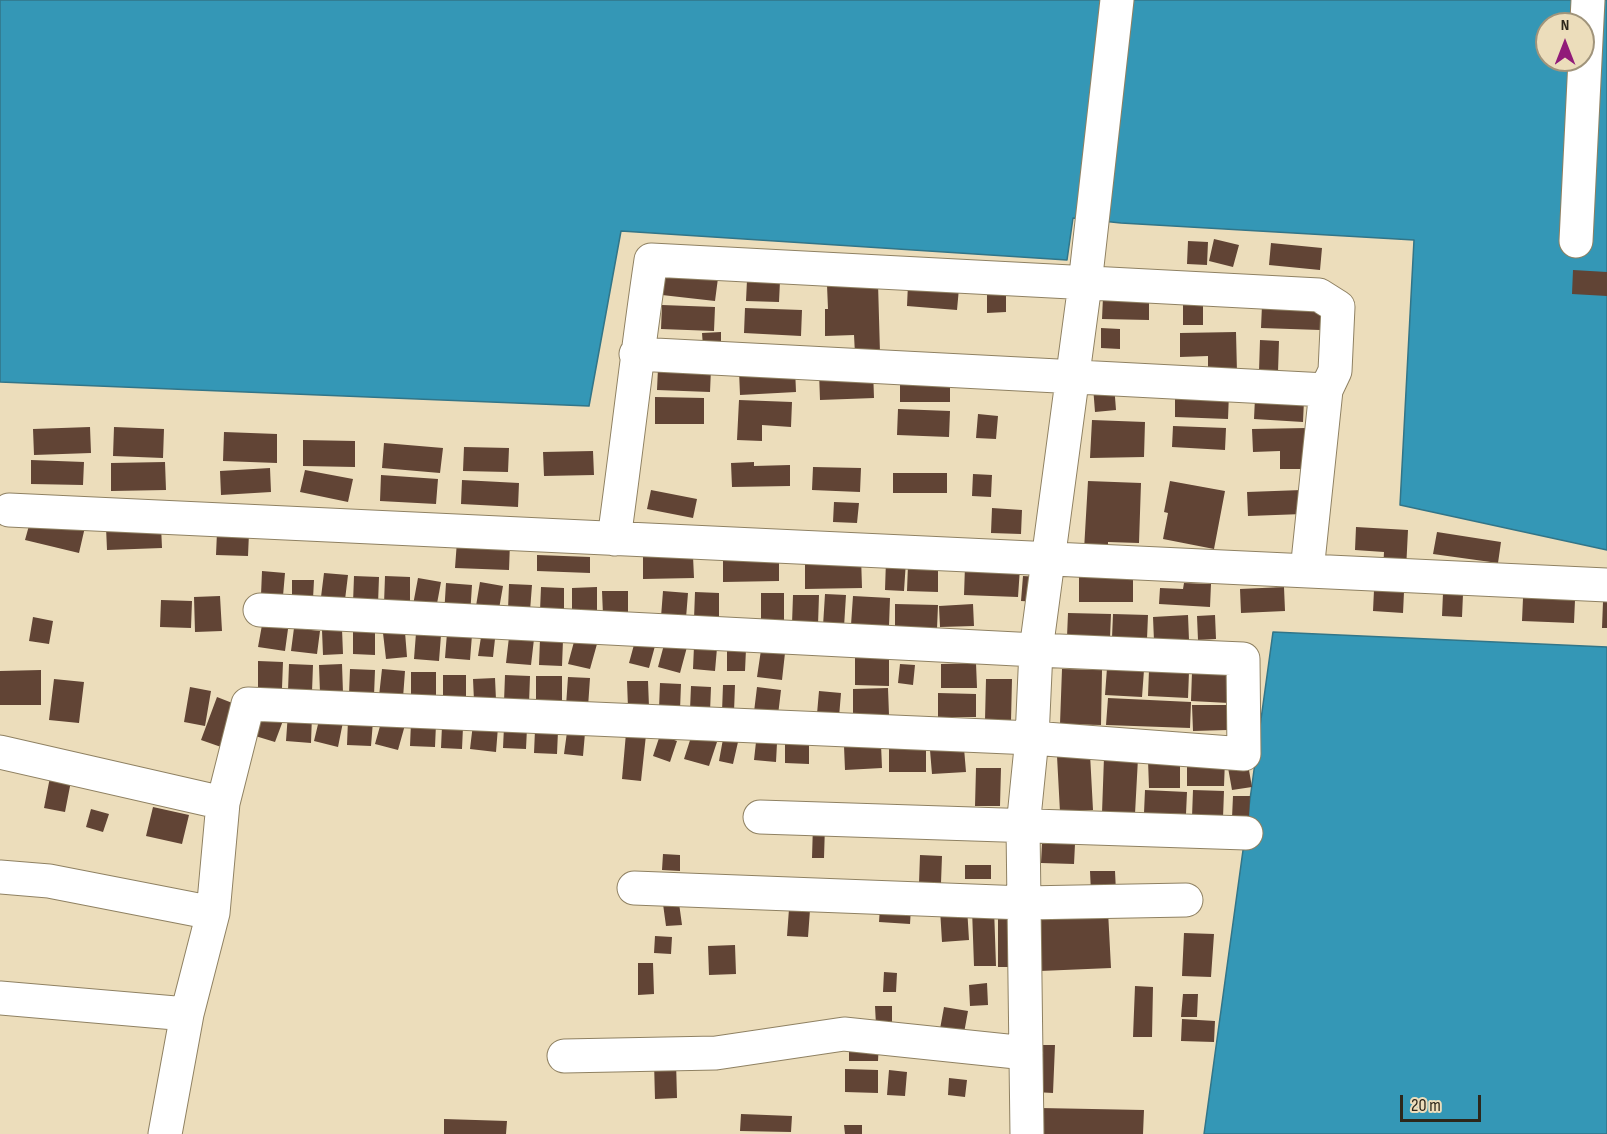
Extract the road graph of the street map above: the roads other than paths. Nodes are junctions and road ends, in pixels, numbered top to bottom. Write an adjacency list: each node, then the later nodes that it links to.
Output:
1 (1117, 0): 4 (street)
2 (1588, 0): 3 (street)
3 (1576, 242)
4 (1086, 284): 5 (street); 6 (street); 7 (street)
5 (636, 354): 6 (street); 9 (street)
6 (1073, 376): 7 (street); 10 (street)
7 (1326, 390): 11 (street)
8 (9, 510): 9 (street)
9 (614, 539): 10 (street)
10 (1047, 560): 11 (street); 14 (street)
11 (1307, 571): 12 (street)
12 (1607, 585)
13 (260, 609): 14 (street)
14 (1036, 650): 15 (street); 15 (street)
15 (1032, 738): 17 (street); 19 (street)
16 (0, 752): 17 (street)
17 (223, 803): 25 (street)
18 (760, 817): 19 (street)
19 (1023, 827): 20 (street); 24 (street)
20 (1246, 833)
21 (0, 877): 25 (street)
22 (634, 888): 24 (street)
23 (1186, 900): 24 (street)
24 (1024, 903): 28 (street)
25 (213, 913): 27 (street)
26 (0, 998): 27 (street)
27 (187, 1014): 30 (street)
28 (1026, 1053): 29 (street); 31 (street)
29 (564, 1056)
30 (165, 1134)
31 (1027, 1134)

